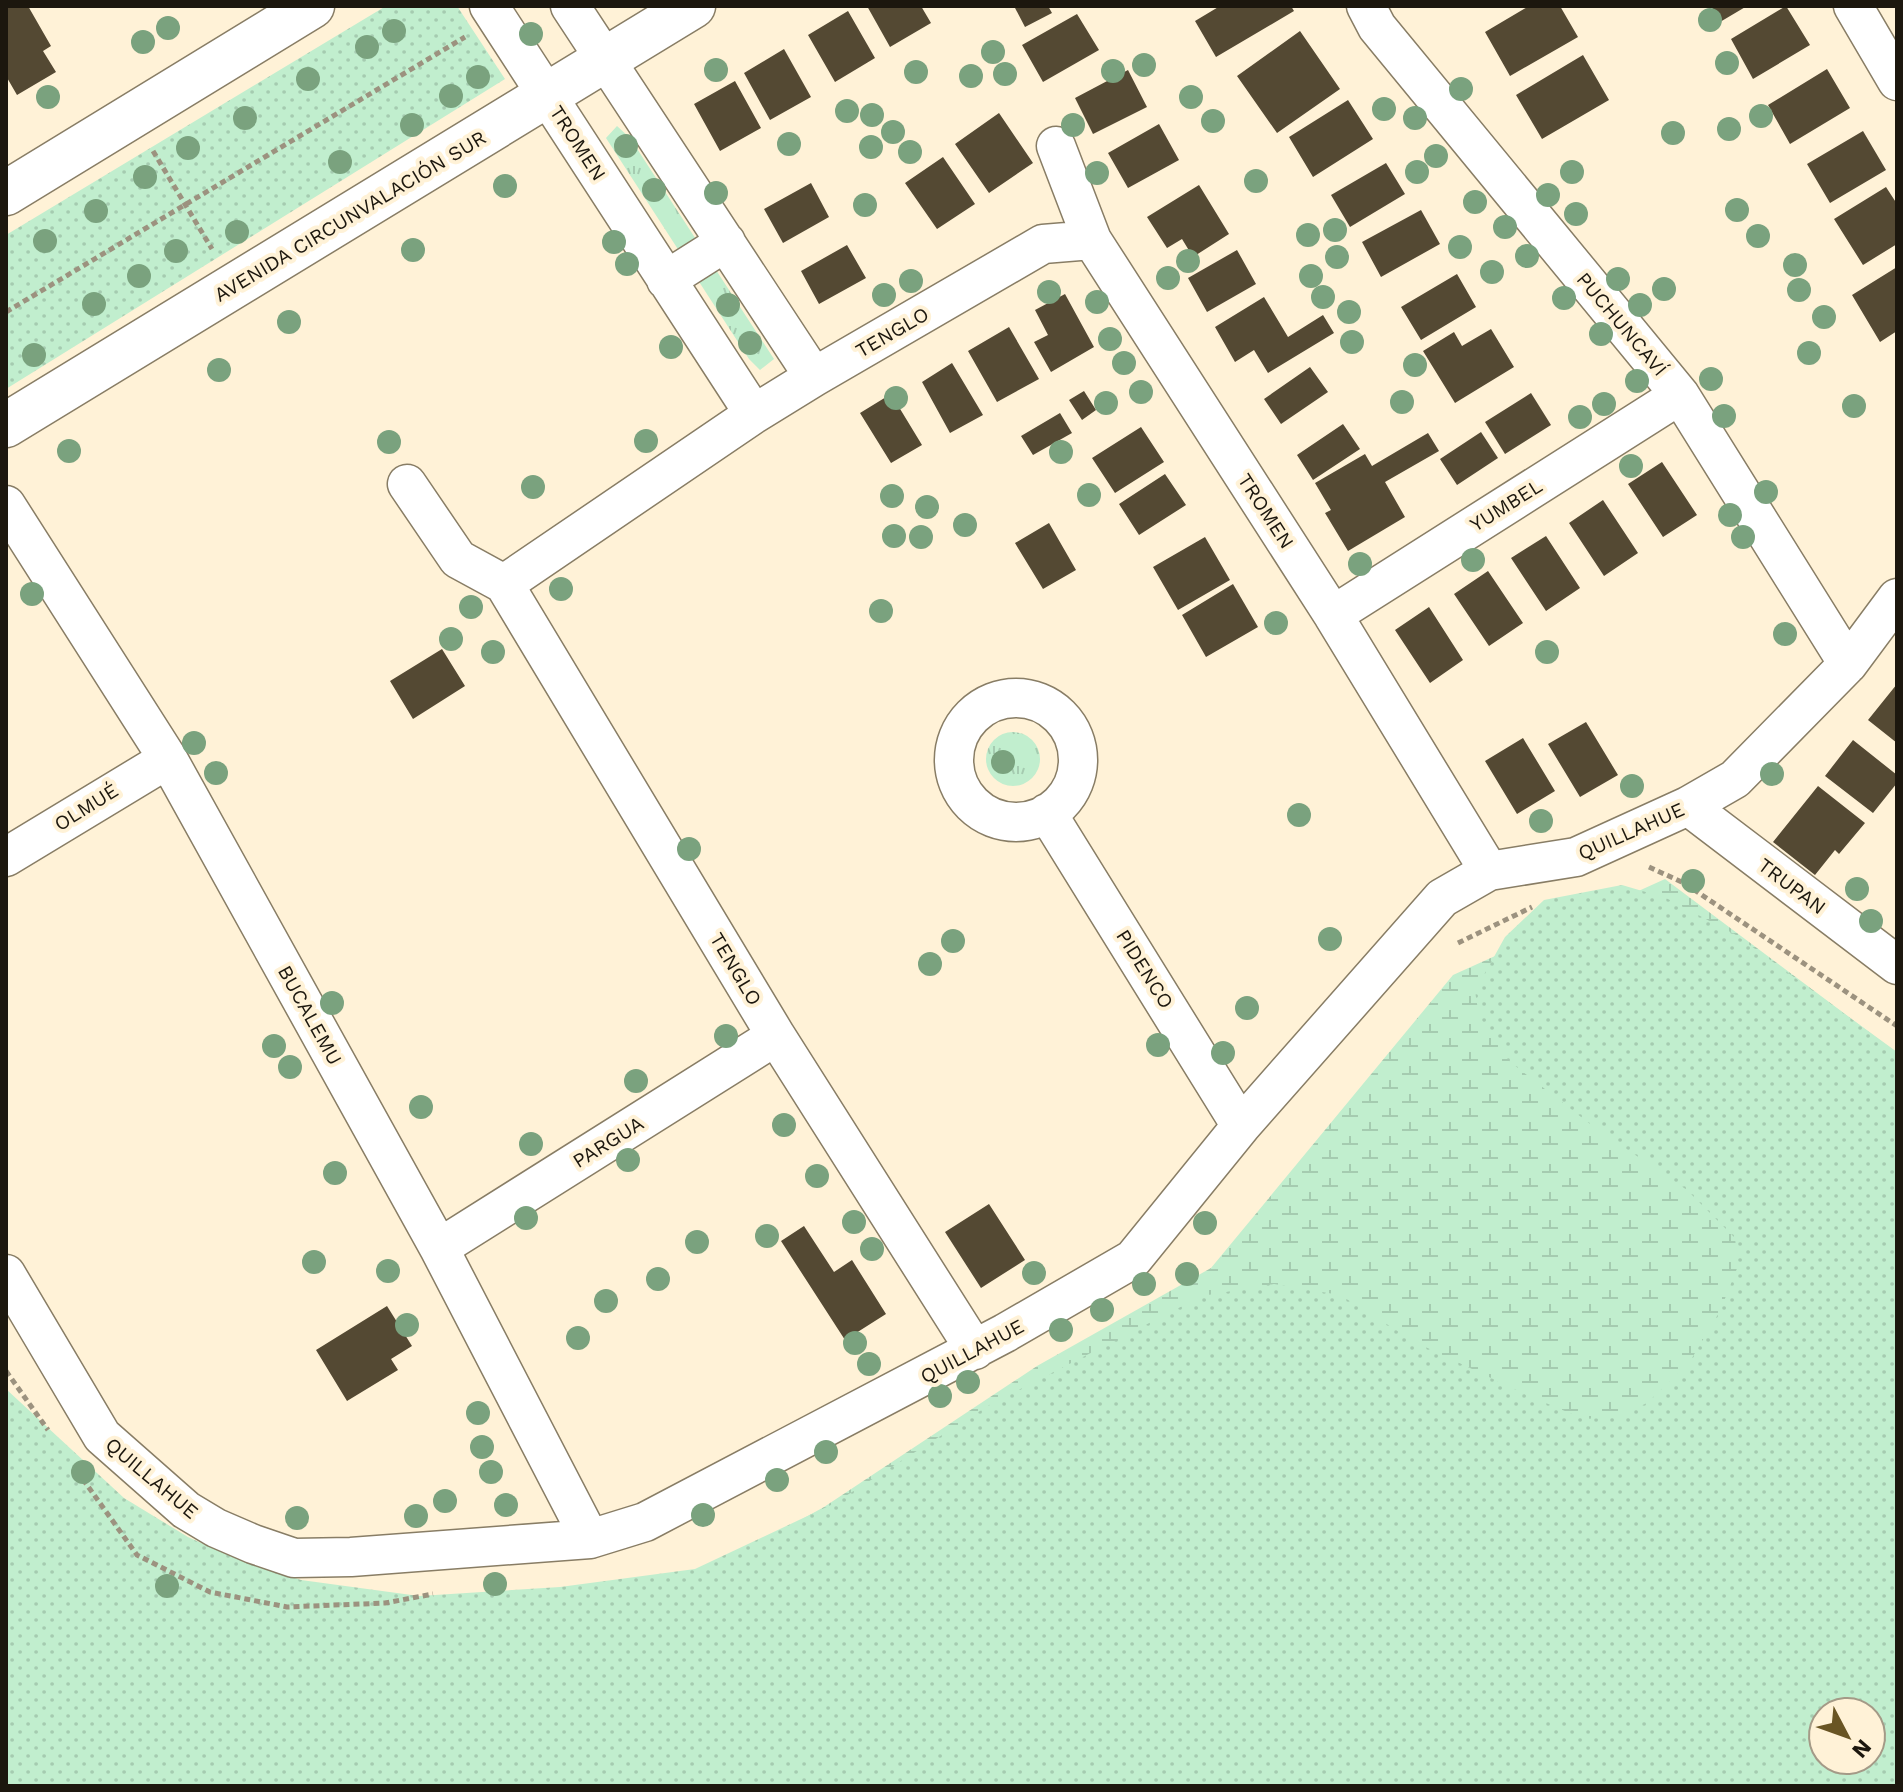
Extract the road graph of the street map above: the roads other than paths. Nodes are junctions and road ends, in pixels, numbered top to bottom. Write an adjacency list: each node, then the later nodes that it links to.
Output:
1 (312, 6): 12 (main road)
2 (570, 6): 8 (street)
3 (693, 6): 8 (main road, AVENIDA CIRCUNVALACIÓN SUR)
4 (1366, 6): 17 (street, PUCHUNCAVÍ)
5 (1853, 6): 7 (street)
6 (494, 12): 10 (street, TROMEN)
7 (1887, 41): 9 (street)
8 (606, 60): 10 (main road, AVENIDA CIRCUNVALACIÓN SUR); 14 (street)
9 (1897, 81)
10 (547, 95): 15 (street, TROMEN); 19 (main road, AVENIDA CIRCUNVALACIÓN SUR)
11 (1056, 146): 13 (street, TROMEN)
12 (6, 193)
13 (1092, 240): 16 (street, TENGLO); 24 (street, TROMEN)
14 (726, 242): 15 (street); 16 (street)
15 (666, 280): 18 (street, TROMEN)
16 (814, 377): 18 (street, TENGLO)
17 (1680, 395): 24 (street, YUMBEL); 25 (street, PUCHUNCAVÍ)
18 (754, 414): 22 (street, TENGLO)
19 (6, 425)
20 (407, 484): 22 (street)
21 (6, 505): 26 (street, BUCALEMU)
22 (504, 584): 32 (street, TENGLO)
23 (1897, 598): 25 (street, QUILLAHUE)
24 (1333, 615): 30 (street, TROMEN)
25 (1848, 664): 27 (street, QUILLAHUE)
26 (168, 759): 29 (street, OLMUÉ); 34 (street, BUCALEMU)
27 (1688, 806): 30 (street, QUILLAHUE); 31 (street, TRUPAN)
28 (1047, 813): 33 (street, PIDENCO)
29 (6, 857)
30 (1489, 871): 33 (street, QUILLAHUE)
31 (1897, 965)
32 (776, 1036): 34 (street, PARGUA); 36 (street, TENGLO)
33 (1241, 1126): 36 (street, QUILLAHUE)
34 (439, 1248): 37 (street, BUCALEMU)
35 (6, 1274): 37 (street, QUILLAHUE)
36 (975, 1350): 37 (street, QUILLAHUE)
37 (590, 1539)

